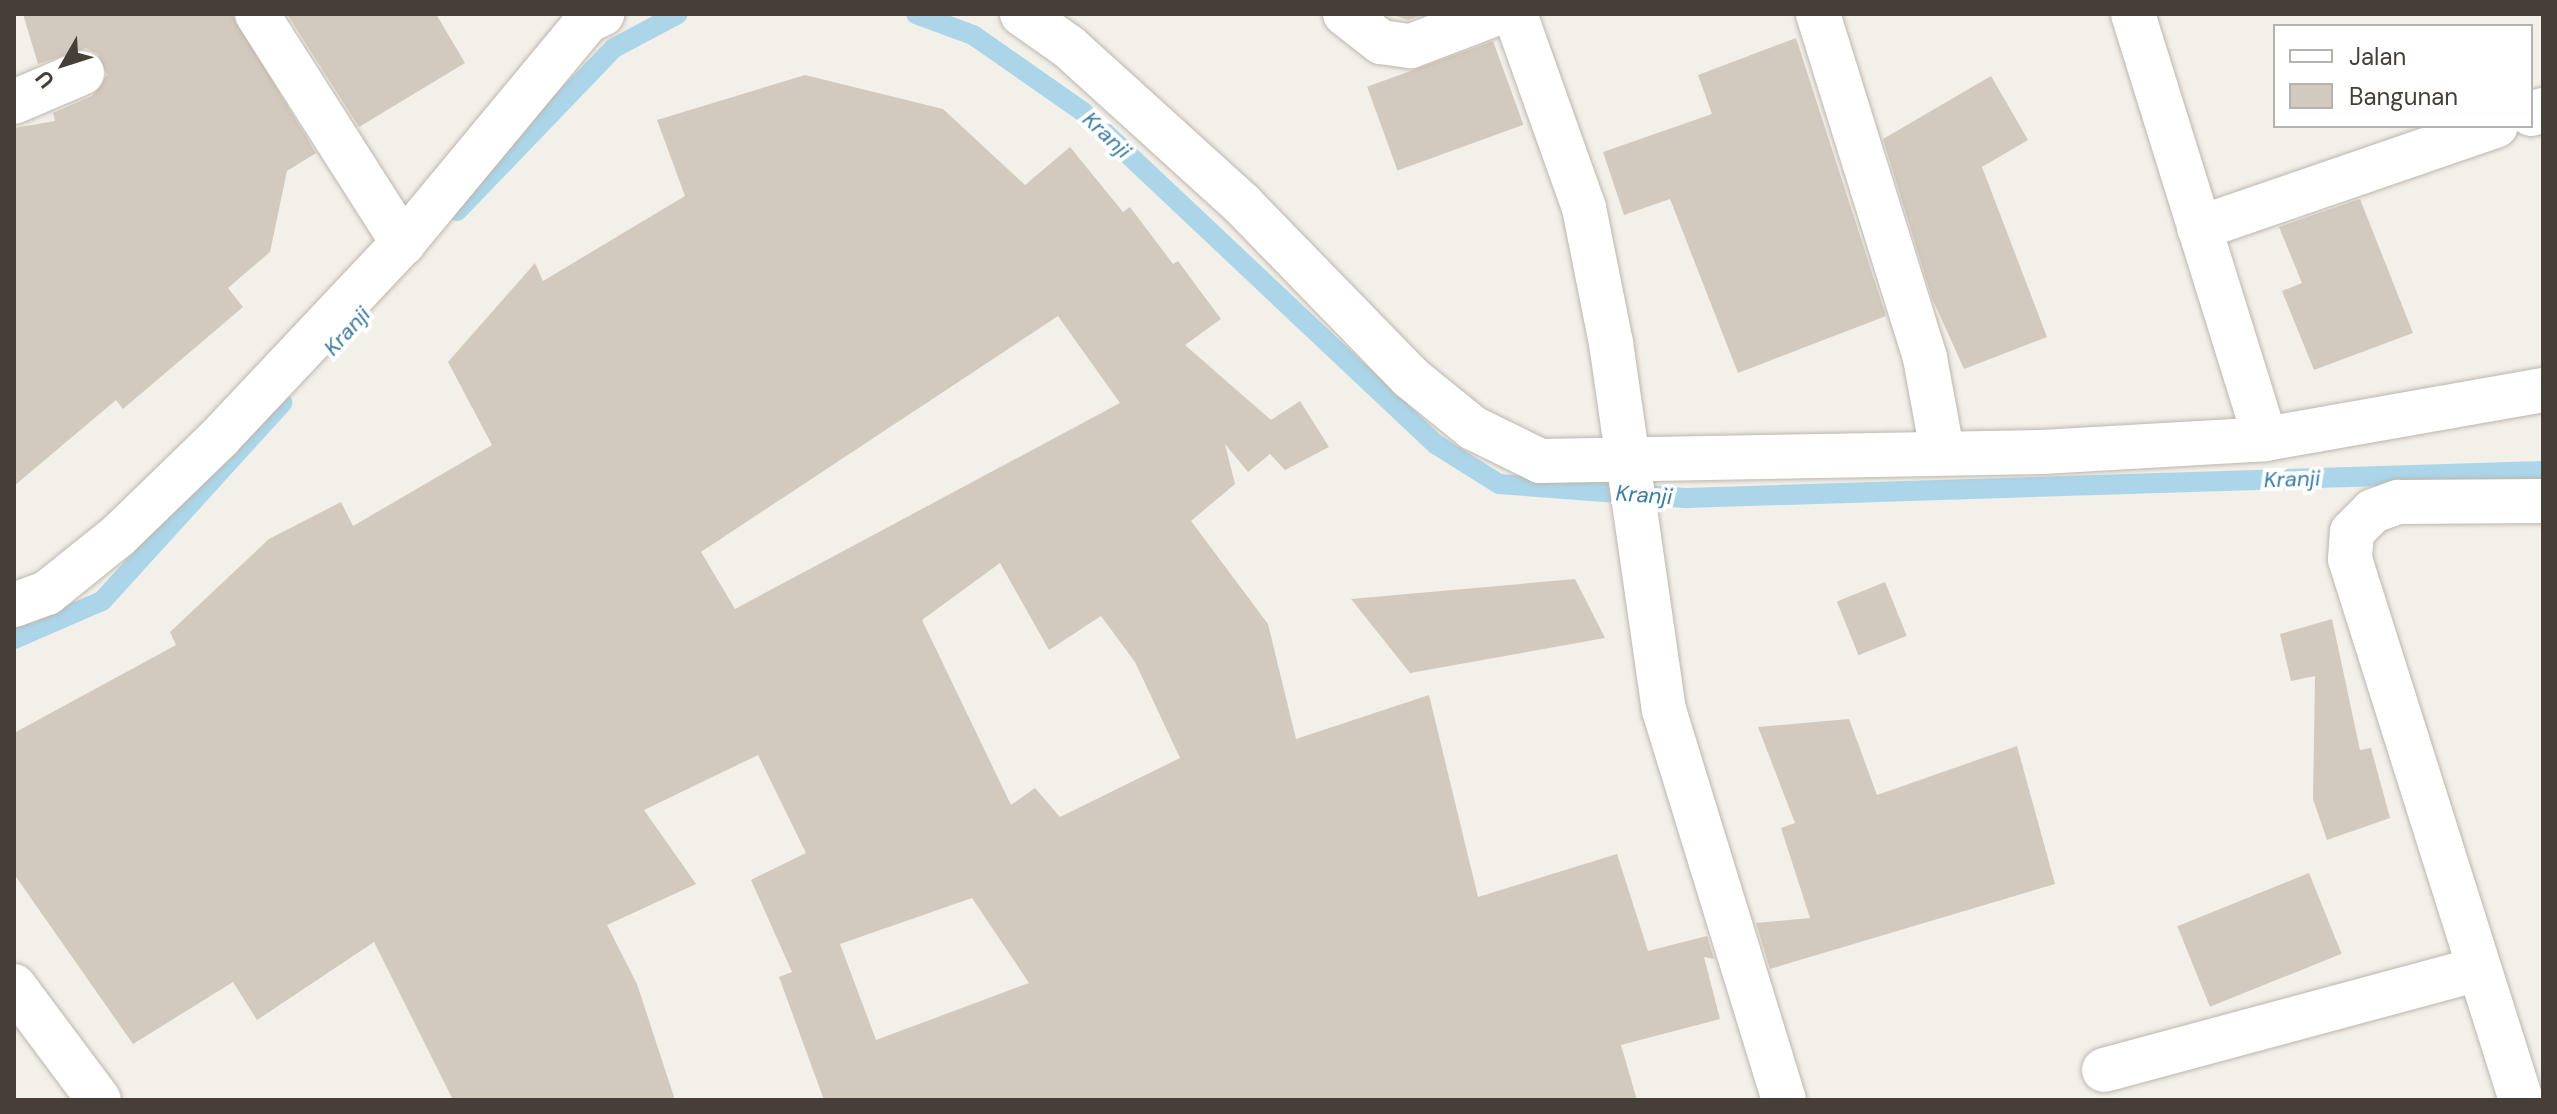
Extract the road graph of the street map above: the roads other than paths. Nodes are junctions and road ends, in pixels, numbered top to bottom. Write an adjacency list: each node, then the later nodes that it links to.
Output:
1 (257, 14): 13 (street)
2 (602, 14): 13 (street)
3 (1022, 14): 17 (street)
4 (1345, 14): 5 (street)
5 (1495, 14)
6 (1515, 14): 17 (street)
7 (1818, 14): 16 (street)
8 (2133, 14): 12 (street)
9 (82, 73): 10 (street)
10 (14, 102)
11 (2490, 128): 12 (street)
12 (2199, 228): 15 (street)
13 (403, 243): 19 (street)
14 (2543, 390): 15 (street)
15 (2265, 439): 16 (street)
16 (1942, 451): 17 (street)
17 (1626, 462): 24 (street)
18 (2543, 501): 20 (street)
19 (14, 605)
20 (2479, 969): 22 (street); 25 (street)
21 (14, 986): 23 (street)
22 (2104, 1070)
23 (99, 1100)
24 (1784, 1100)
25 (2521, 1100)

